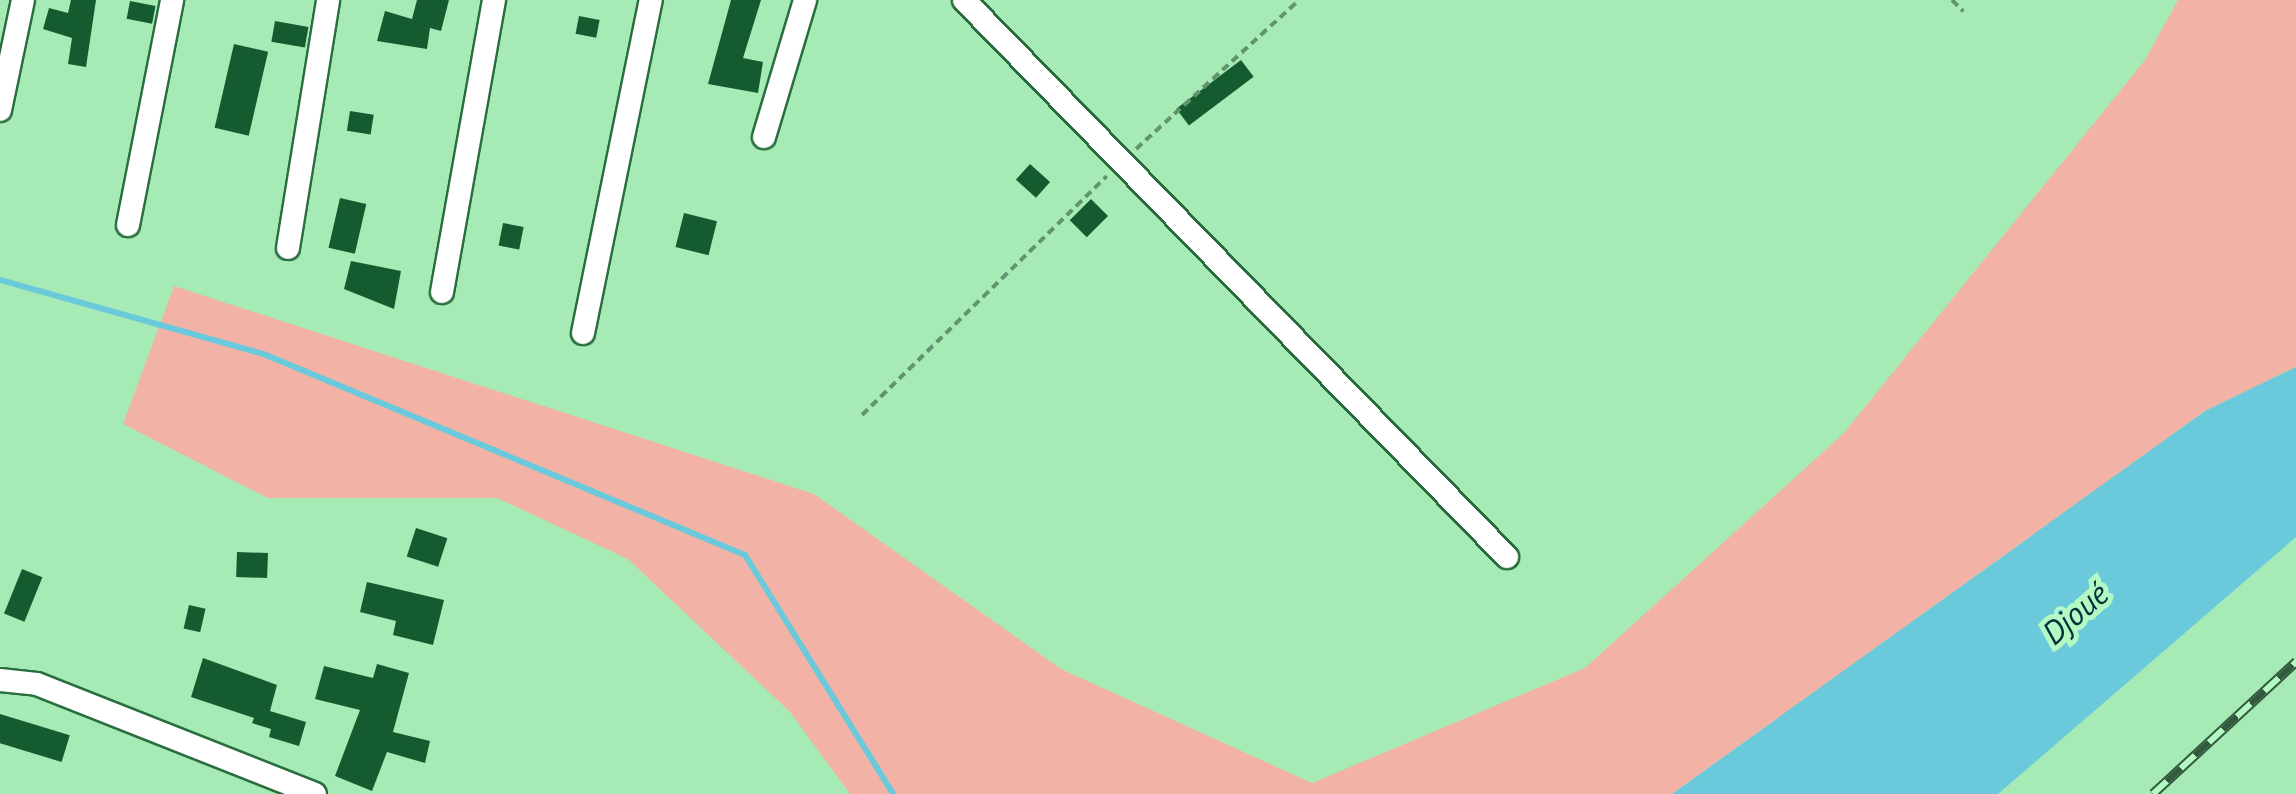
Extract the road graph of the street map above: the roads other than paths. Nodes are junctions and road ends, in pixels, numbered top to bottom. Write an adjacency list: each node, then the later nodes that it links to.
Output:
1 (23, 0): 8 (street)
2 (172, 0): 10 (street)
3 (328, 0): 11 (street)
4 (494, 0): 12 (street)
5 (651, 0): 13 (street)
6 (805, 0): 9 (street)
7 (964, 0): 14 (street)
8 (0, 110)
9 (764, 138)
10 (128, 225)
11 (288, 248)
12 (442, 292)
13 (582, 333)
14 (1506, 557)
15 (0, 680): 16 (street)
16 (314, 794)

